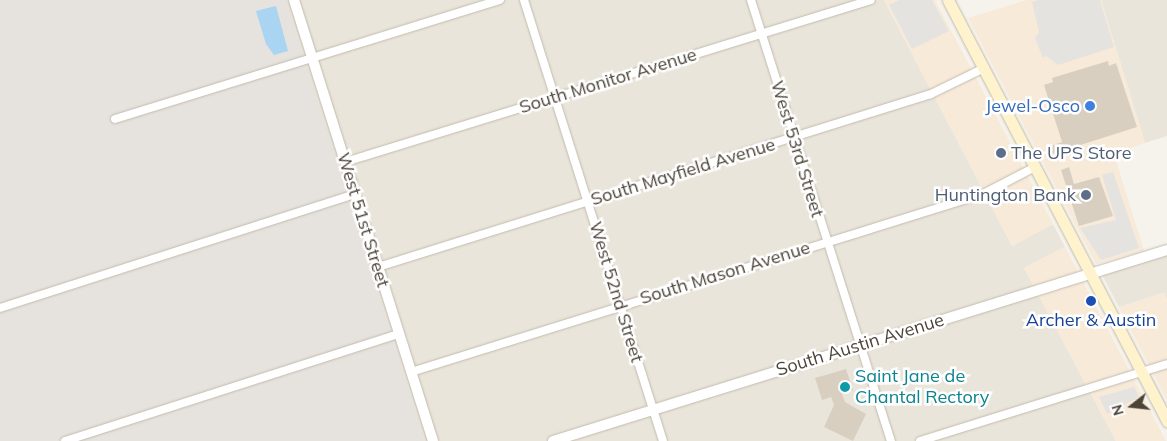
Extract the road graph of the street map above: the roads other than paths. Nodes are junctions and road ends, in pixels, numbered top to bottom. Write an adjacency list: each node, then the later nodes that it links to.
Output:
1 (294, 0): 8 (street, West 51st Street)
2 (500, 0): 8 (street)
3 (524, 0): 10 (street, West 52nd Street)
4 (751, 0): 7 (street, West 53rd Street)
5 (871, 0): 7 (street, South Monitor Avenue)
6 (948, 0): 9 (main road)
7 (761, 33): 10 (street, South Monitor Avenue); 12 (street, West 53rd Street)
8 (312, 58): 11 (street); 13 (street, West 51st Street)
9 (984, 68): 12 (street, South Mayfield Avenue); 14 (main road)
10 (555, 98): 13 (street, South Monitor Avenue); 16 (street, West 52nd Street)
11 (115, 119)
12 (794, 137): 16 (street, South Mayfield Avenue); 17 (street, West 53rd Street)
13 (345, 162): 15 (street, West 51st Street)
14 (1035, 167): 17 (street, South Mason Avenue); 20 (main road)
15 (355, 194): 19 (street, West 51st Street); 22 (street)
16 (587, 202): 19 (street, South Mayfield Avenue); 21 (street, West 52nd Street)
17 (826, 242): 21 (street, South Mason Avenue); 24 (street, West 53rd Street)
18 (1167, 250): 20 (street, South Austin Avenue)
19 (378, 266): 23 (street, West 51st Street)
20 (1089, 273): 24 (street, South Austin Avenue); 27 (main road)
21 (620, 305): 26 (street, South Mason Avenue); 28 (street, West 52nd Street)
22 (0, 308)
23 (399, 334): 26 (street, West 51st Street); 30 (street)
24 (860, 345): 28 (street, South Austin Avenue); 34 (street, West 53rd Street)
25 (1167, 364): 27 (street)
26 (411, 372): 31 (street, West 51st Street)
27 (1141, 372): 29 (main road); 35 (street)
28 (653, 410): 32 (street, South Austin Avenue); 33 (street, West 52nd Street)
29 (1167, 420)
30 (65, 441)
31 (433, 441)
32 (552, 441)
33 (663, 441)
34 (890, 441)
35 (920, 441)

